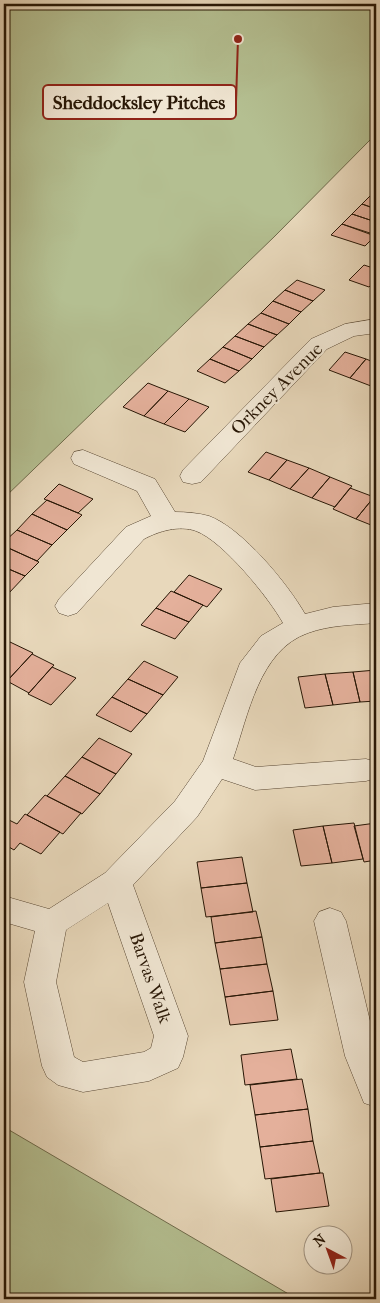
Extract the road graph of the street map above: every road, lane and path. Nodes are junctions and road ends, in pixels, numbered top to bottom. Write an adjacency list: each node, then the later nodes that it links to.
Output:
1 (376, 326): 3 (street, Orkney Avenue)
2 (83, 458): 4 (street)
3 (192, 476)
4 (167, 520): 5 (street); 7 (street)
5 (68, 606)
6 (376, 613): 7 (street)
7 (298, 626): 8 (street)
8 (216, 765): 9 (street); 10 (street)
9 (366, 770)
10 (116, 882): 13 (street); 13 (street, Barvas Walk)
11 (4, 909): 13 (street)
12 (330, 921): 14 (street)
13 (52, 923)
14 (376, 1092)

